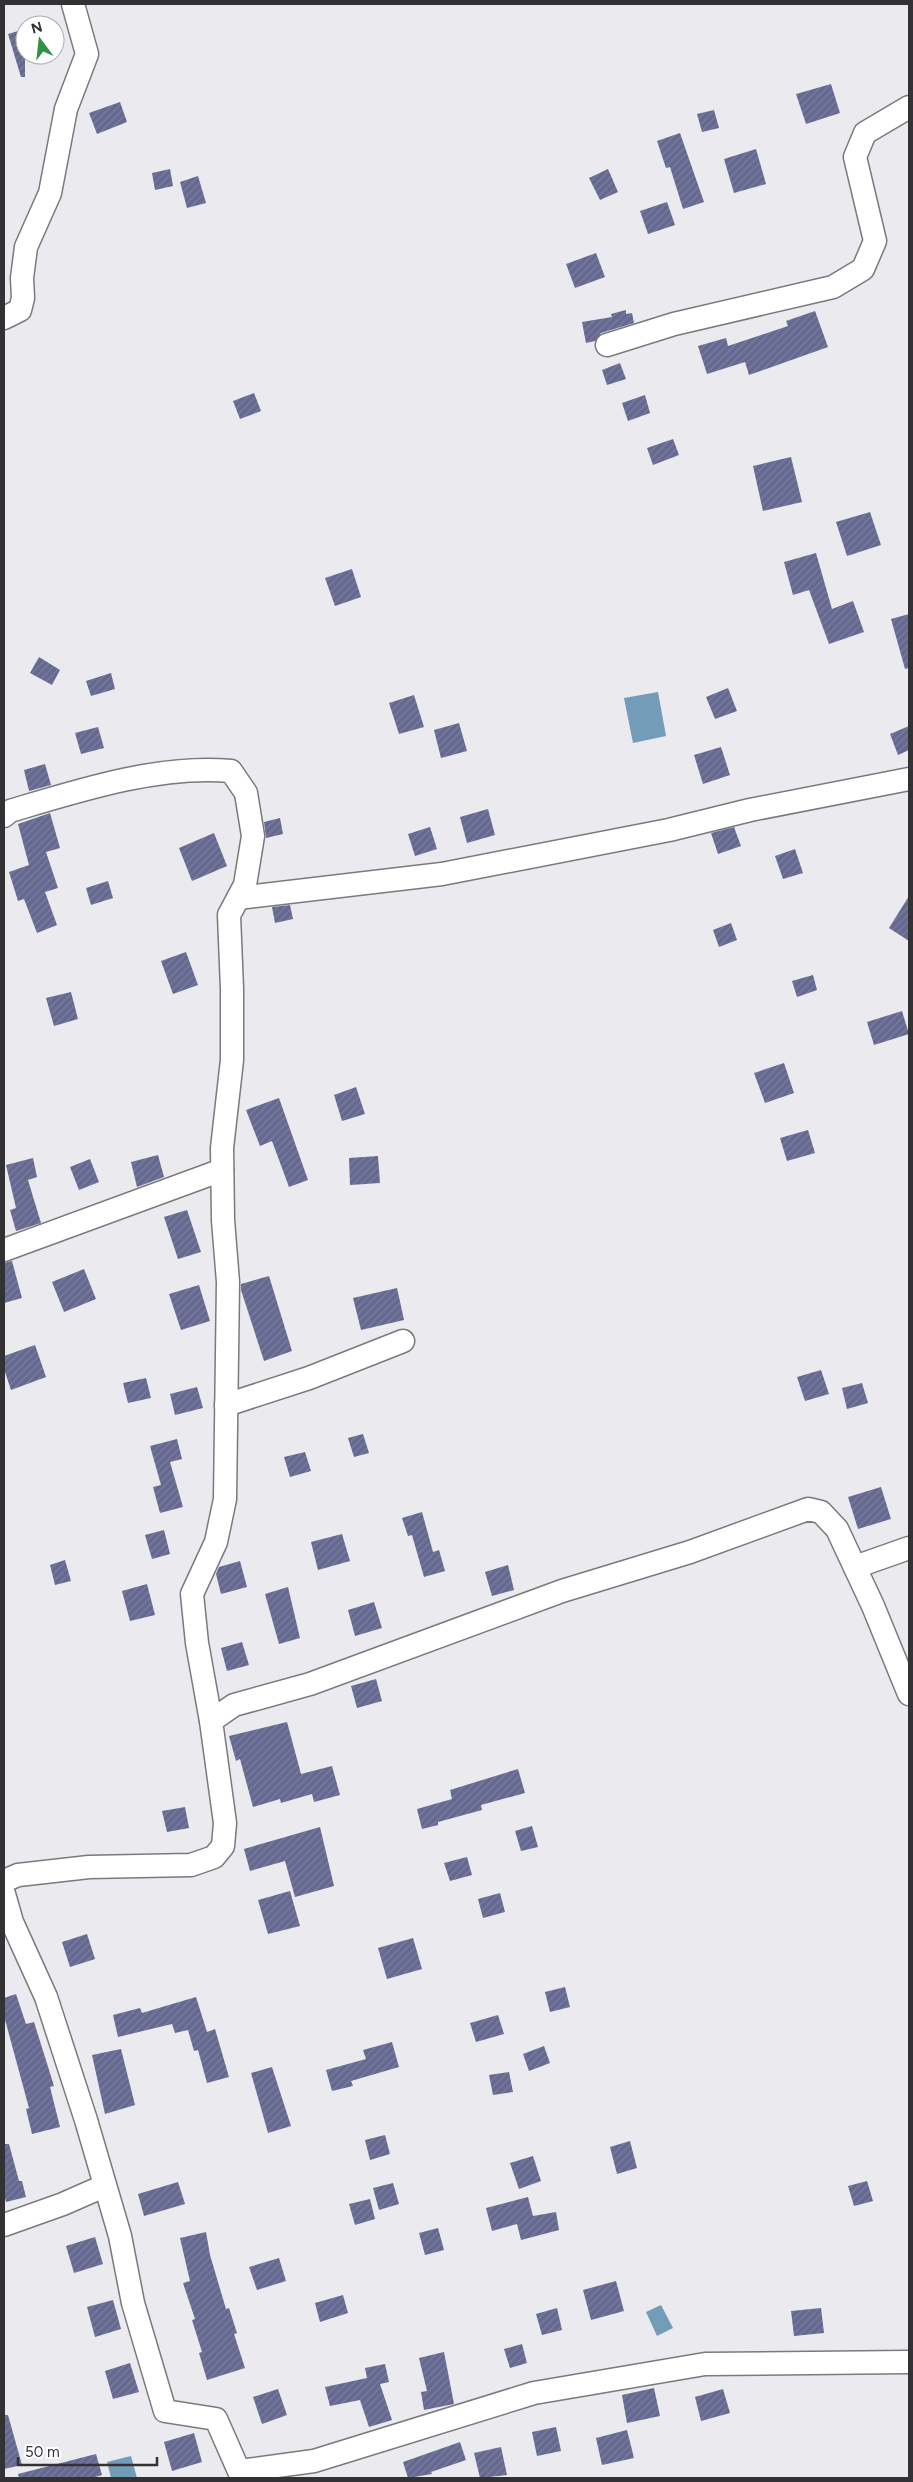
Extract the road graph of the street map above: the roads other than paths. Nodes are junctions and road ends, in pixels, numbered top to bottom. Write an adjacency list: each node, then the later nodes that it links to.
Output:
1 (73, 4): 3 (street)
2 (909, 107): 4 (street)
3 (4, 318)
4 (607, 345)
5 (909, 779): 7 (street)
6 (4, 816): 7 (street)
7 (238, 898): 8 (street)
8 (222, 1170): 9 (street); 11 (street)
9 (4, 1250)
10 (403, 1341): 11 (street)
11 (226, 1405): 15 (street)
12 (909, 1548): 13 (street)
13 (854, 1567): 14 (street); 15 (street)
14 (909, 1694)
15 (212, 1721): 16 (street)
16 (4, 1881)
17 (4, 1894): 18 (street)
18 (104, 2186): 19 (street); 21 (street)
19 (4, 2225)
20 (909, 2362): 21 (street)
21 (241, 2475)

